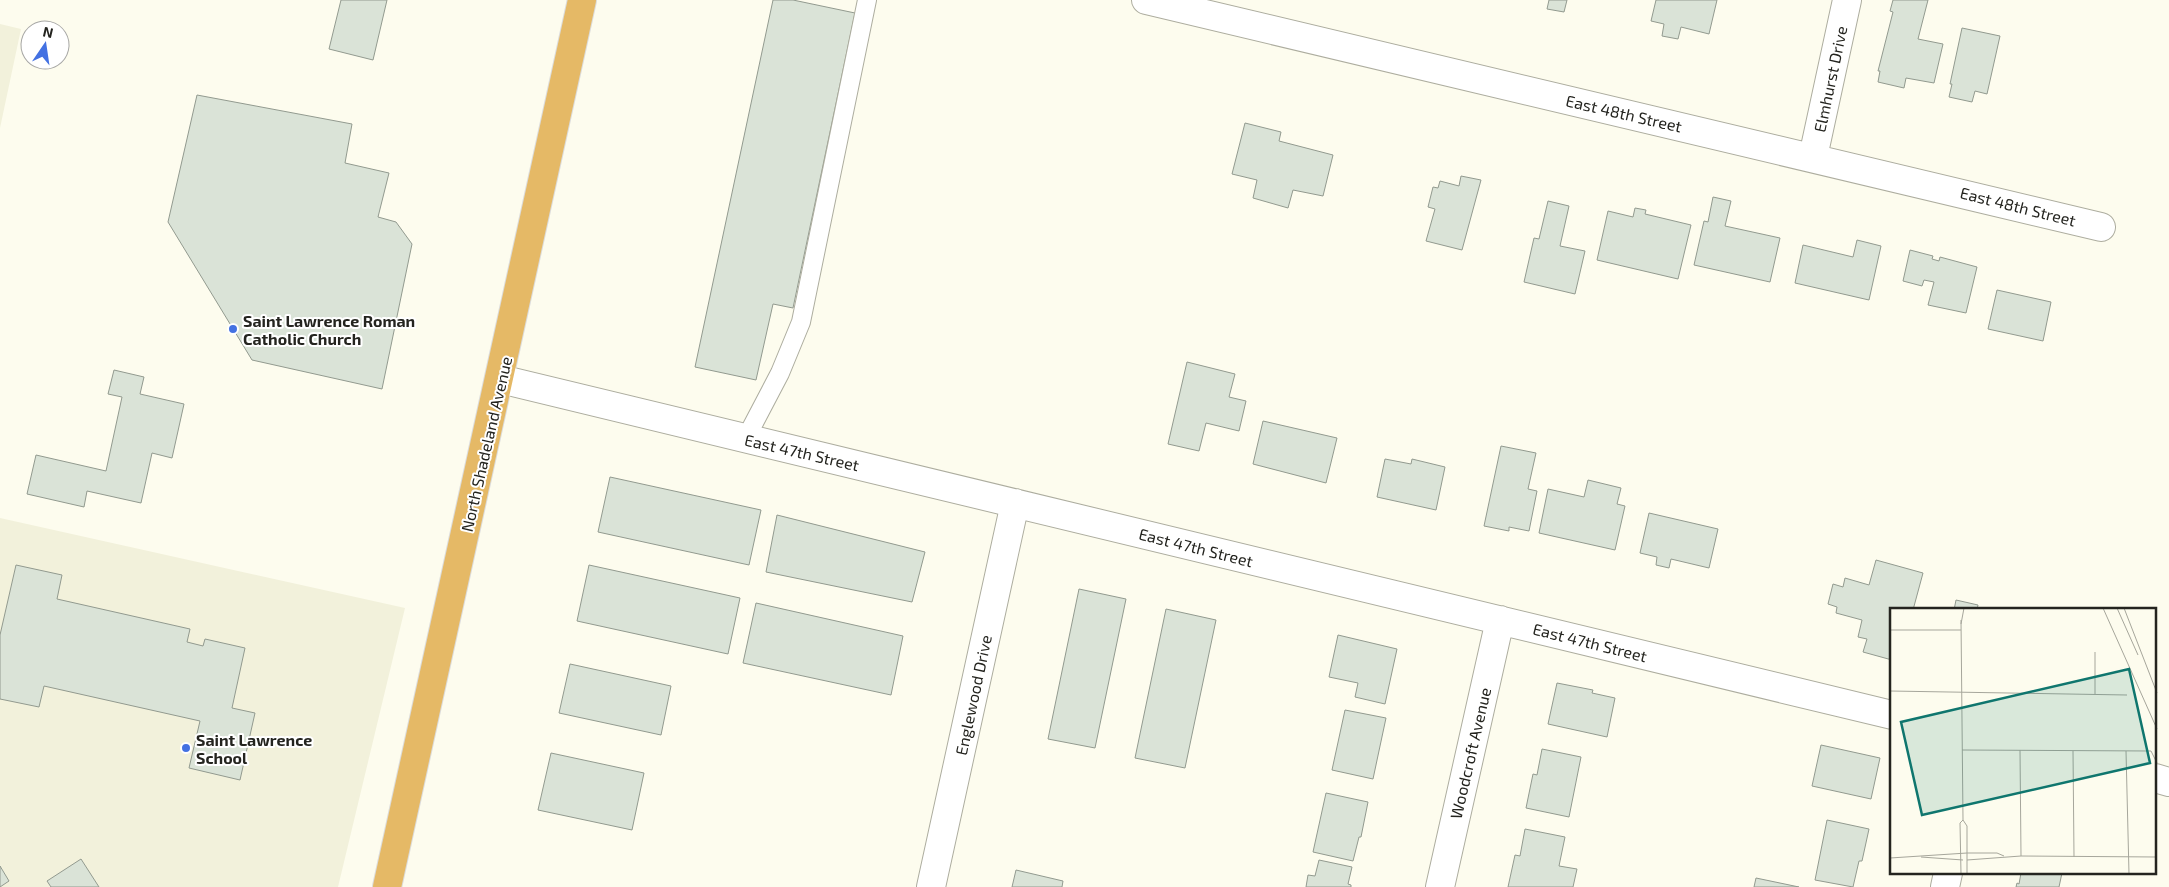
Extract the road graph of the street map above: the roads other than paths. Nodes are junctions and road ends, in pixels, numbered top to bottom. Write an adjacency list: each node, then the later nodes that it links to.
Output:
1 (582, 0): 7 (main road, North Shadeland Avenue)
2 (867, 0): 8 (lane)
3 (1146, 0): 5 (street, East 48th Street)
4 (1847, 0): 5 (street, Elmhurst Drive)
5 (1813, 157): 6 (street, East 48th Street)
6 (2101, 226)
7 (500, 379): 8 (street, East 47th Street); 15 (main road, North Shadeland Avenue)
8 (746, 438): 9 (street, East 47th Street)
9 (1015, 503): 10 (street, East 47th Street); 16 (street, Englewood Drive)
10 (1500, 620): 11 (street, East 47th Street); 17 (street, Woodcroft Avenue)
11 (1890, 715)
12 (2156, 778): 13 (street)
13 (2169, 782)
14 (1948, 874): 18 (street)
15 (387, 887)
16 (931, 887)
17 (1440, 887)
18 (1945, 887)

